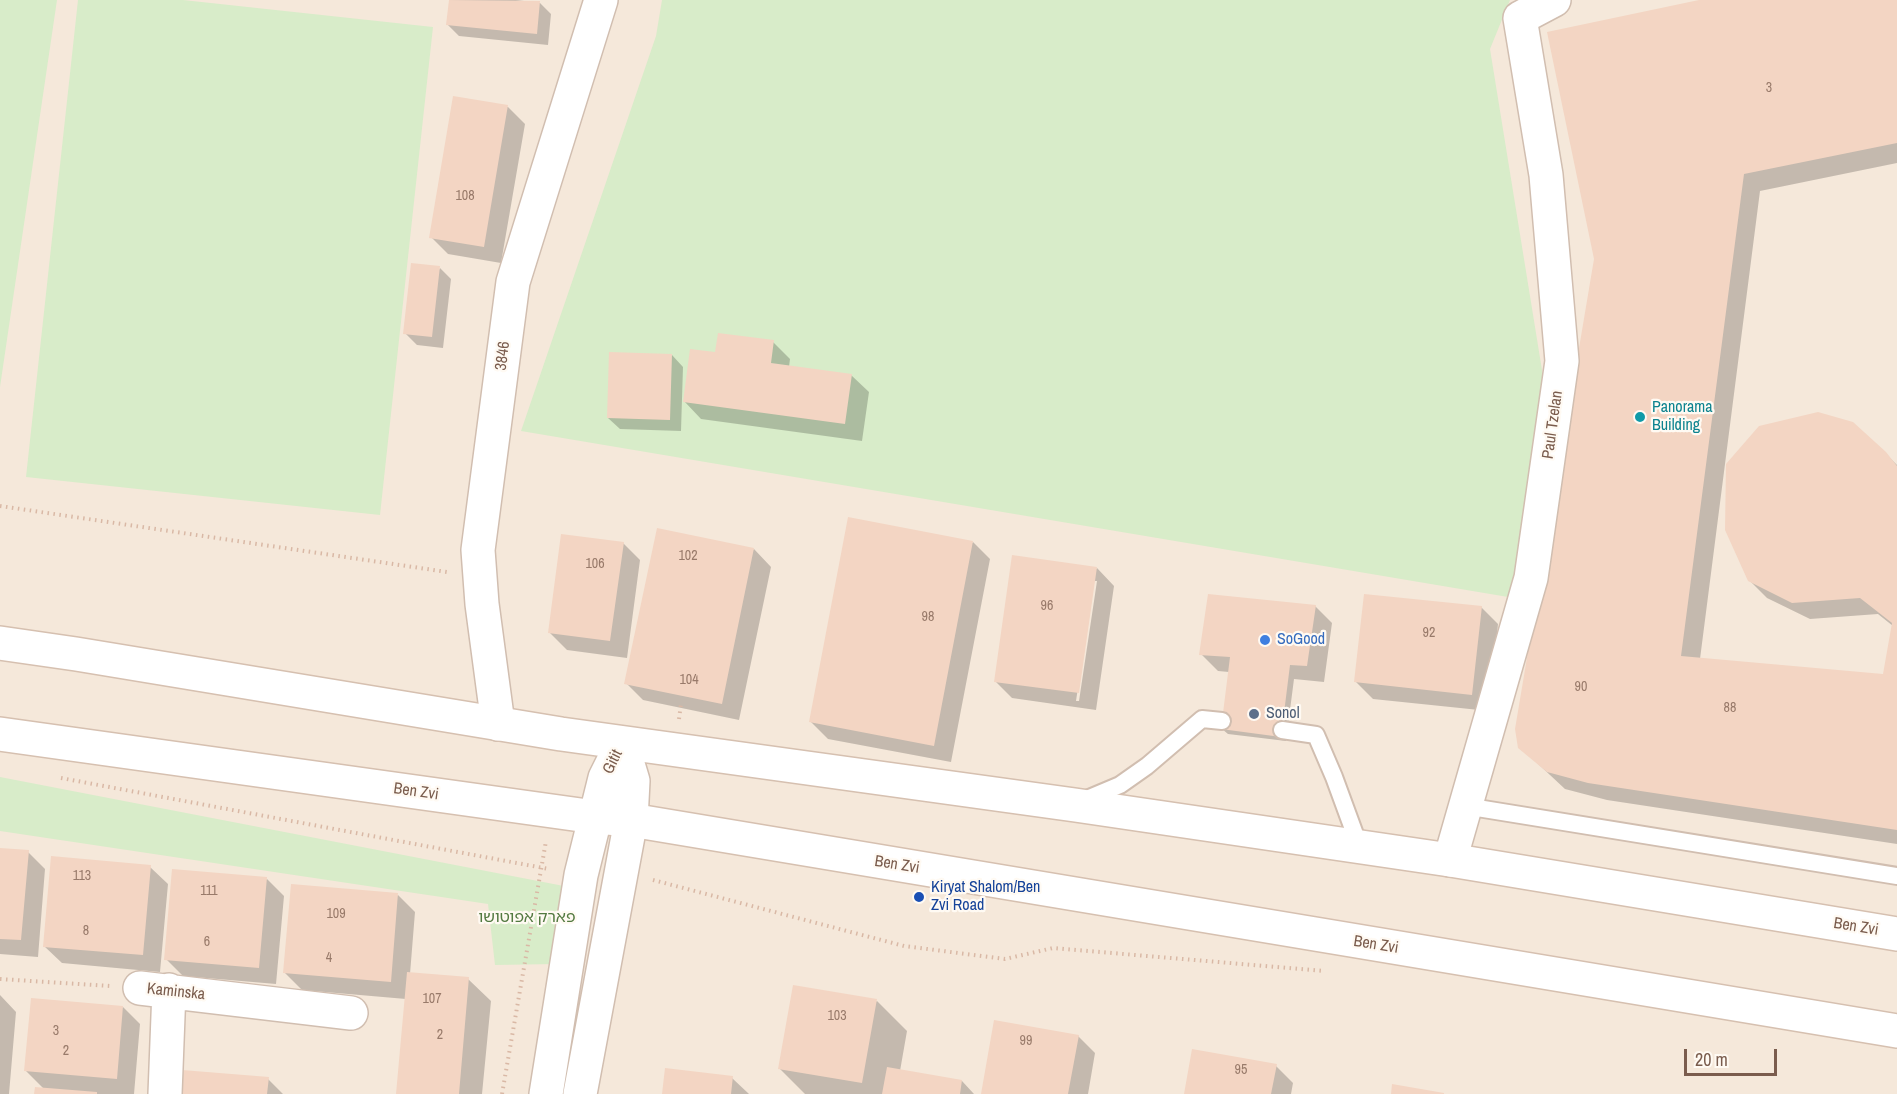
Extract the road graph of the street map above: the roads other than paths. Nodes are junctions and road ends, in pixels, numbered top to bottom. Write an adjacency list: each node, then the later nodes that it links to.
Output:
1 (601, 0): 5 (main road, 3846)
2 (1554, 0): 10 (main road, Paul Tzelan)
3 (0, 643): 5 (main road, Ben Zvi)
4 (1222, 721): 9 (lane)
5 (498, 724): 8 (main road, Ben Zvi)
6 (1282, 730): 13 (lane)
7 (0, 734): 11 (main road, Ben Zvi)
8 (622, 744): 9 (main road, Ben Zvi); 11 (main road, Gitit); 12 (main road, Gitit)
9 (1075, 805): 13 (main road, Ben Zvi)
10 (1465, 806): 14 (main road, Paul Tzelan); 15 (lane)
11 (596, 817): 12 (main road, Ben Zvi); 20 (main road, Gitit)
12 (631, 820): 18 (main road, Ben Zvi); 21 (main road, Gitit)
13 (1360, 848): 14 (main road, Ben Zvi)
14 (1449, 860): 16 (main road, Ben Zvi)
15 (1897, 876)
16 (1897, 934)
17 (351, 1013): 19 (main road, Kaminska)
18 (1897, 1031)
19 (165, 1094)
20 (546, 1094)
21 (580, 1094)

